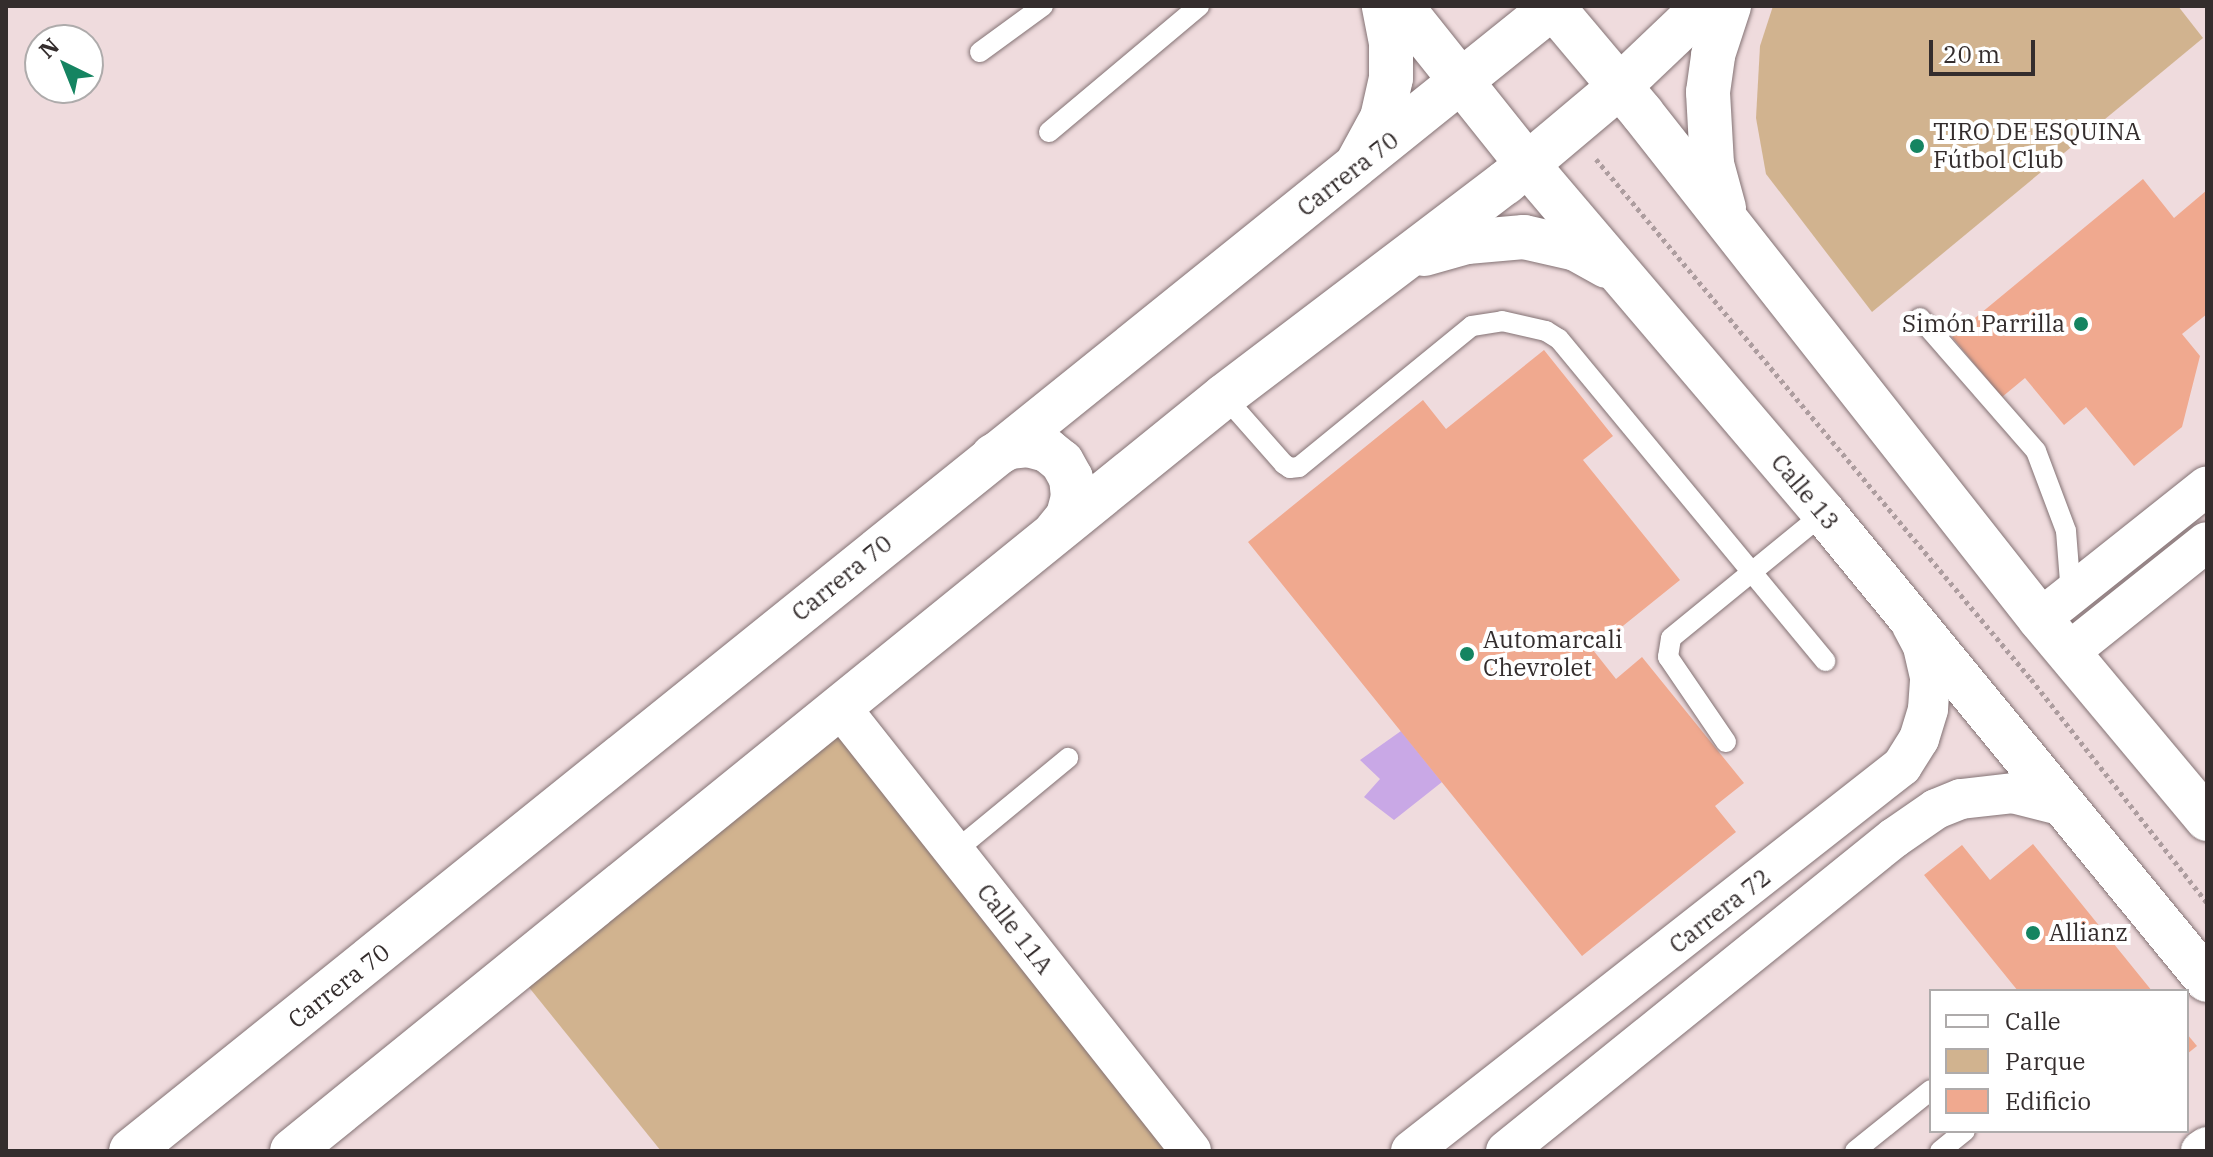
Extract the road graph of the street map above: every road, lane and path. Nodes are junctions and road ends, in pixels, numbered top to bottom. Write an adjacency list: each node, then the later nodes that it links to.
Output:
1 (1043, 6): 8 (lane)
2 (1199, 6): 11 (lane)
3 (1384, 6): 14 (street)
4 (1401, 6): 9 (street, Calle 13)
5 (1553, 6): 9 (street, Carrera 70); 10 (street)
6 (1704, 6): 10 (street)
7 (1729, 6): 15 (street)
8 (980, 52)
9 (1463, 82): 13 (street, Calle 13); 14 (street, Carrera 70)
10 (1620, 86): 13 (street); 15 (street)
11 (1049, 132)
12 (1593, 155): 36 (path)
13 (1527, 164): 16 (street); 17 (street, Calle 13)
14 (1338, 182): 20 (street, Carrera 70)
15 (1734, 233): 26 (street)
16 (1410, 258): 17 (street); 19 (street)
17 (1622, 275): 22 (street, Calle 13)
18 (1920, 318): 26 (lane)
19 (1224, 396): 23 (street); 25 (lane)
20 (993, 456): 23 (street); 41 (street, Carrera 70)
21 (2207, 486): 26 (street)
22 (1824, 513): 25 (lane); 27 (street, Calle 13)
23 (1056, 531): 30 (street)
24 (2207, 542): 28 (street)
25 (1751, 572): 29 (lane); 31 (lane)
26 (2056, 607): 28 (street)
27 (1908, 618): 33 (street, Calle 13); 44 (street, Carrera 72)
28 (2069, 652): 34 (street)
29 (1825, 661)
30 (840, 707): 35 (street, Calle 11A); 42 (street)
31 (1726, 742)
32 (1068, 758): 35 (lane)
33 (2064, 806): 37 (street, Calle 13); 45 (street)
34 (2207, 819)
35 (954, 852): 43 (street, Calle 11A)
36 (2207, 903)
37 (2207, 980)
38 (1929, 1092): 46 (lane)
39 (1962, 1133): 47 (lane)
40 (2207, 1147): 48 (street)
41 (131, 1151)
42 (292, 1151)
43 (1191, 1151)
44 (1411, 1151)
45 (1506, 1151)
46 (1855, 1151)
47 (1940, 1151)
48 (2201, 1151)

